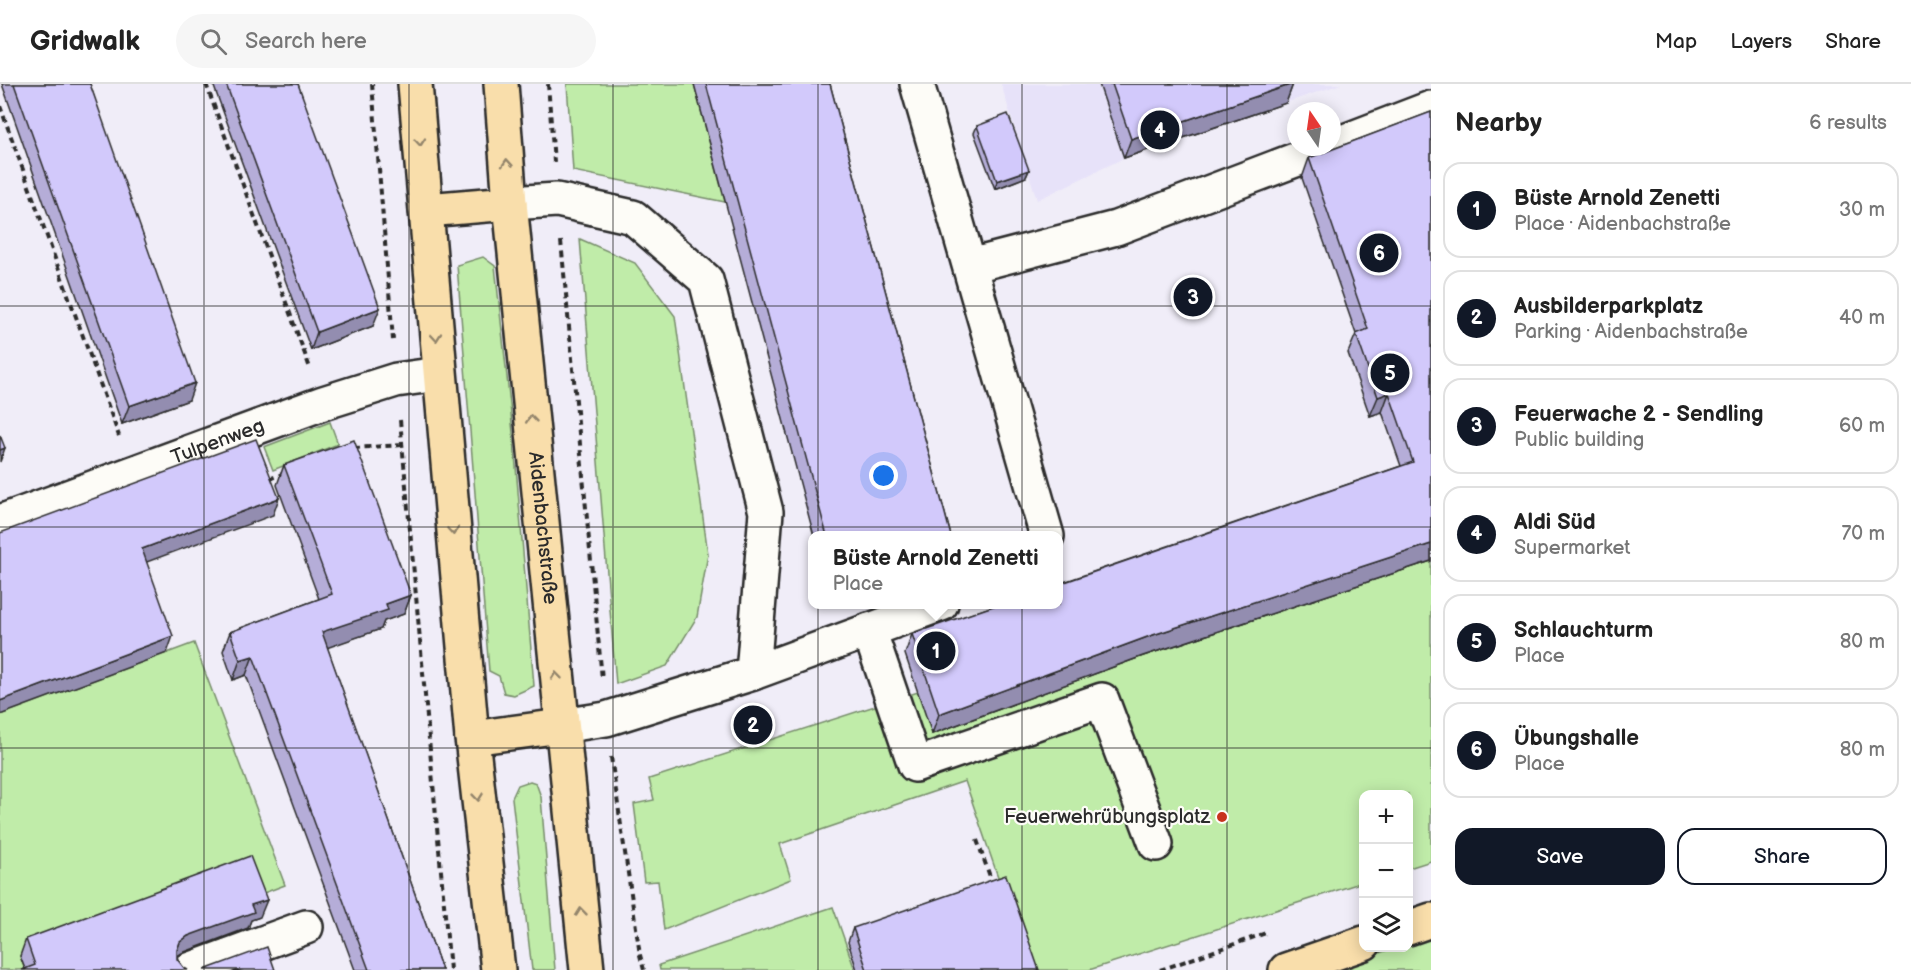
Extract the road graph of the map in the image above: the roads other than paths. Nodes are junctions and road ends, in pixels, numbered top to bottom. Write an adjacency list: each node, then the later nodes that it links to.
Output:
1 (415, 84): 8 (main road, one-way to 8)
2 (501, 84): 7 (main road, Aidenbachstraße, one-way to 2)
3 (917, 84): 9 (street)
4 (1431, 108): 5 (street)
5 (1341, 142)
6 (1305, 156): 9 (street)
7 (510, 203): 8 (main road); 15 (street); 16 (main road, Aidenbachstraße, one-way to 7)
8 (426, 210): 10 (main road, one-way to 10)
9 (970, 266): 12 (street)
10 (440, 374): 11 (street, Tulpenweg); 17 (main road, one-way to 17)
11 (0, 522)
12 (1046, 531)
13 (927, 609): 14 (street)
14 (869, 630): 15 (street); 18 (street)
15 (753, 673): 16 (street)
16 (561, 726): 17 (main road); 25 (main road, Aidenbachstraße, one-way to 16)
17 (472, 738): 24 (main road, one-way to 24)
18 (1156, 844)
19 (1431, 920): 20 (main road)
20 (1413, 926)
21 (306, 927): 23 (street)
22 (1359, 945): 26 (main road)
23 (189, 970)
24 (498, 970)
25 (587, 970)
26 (1286, 970)

